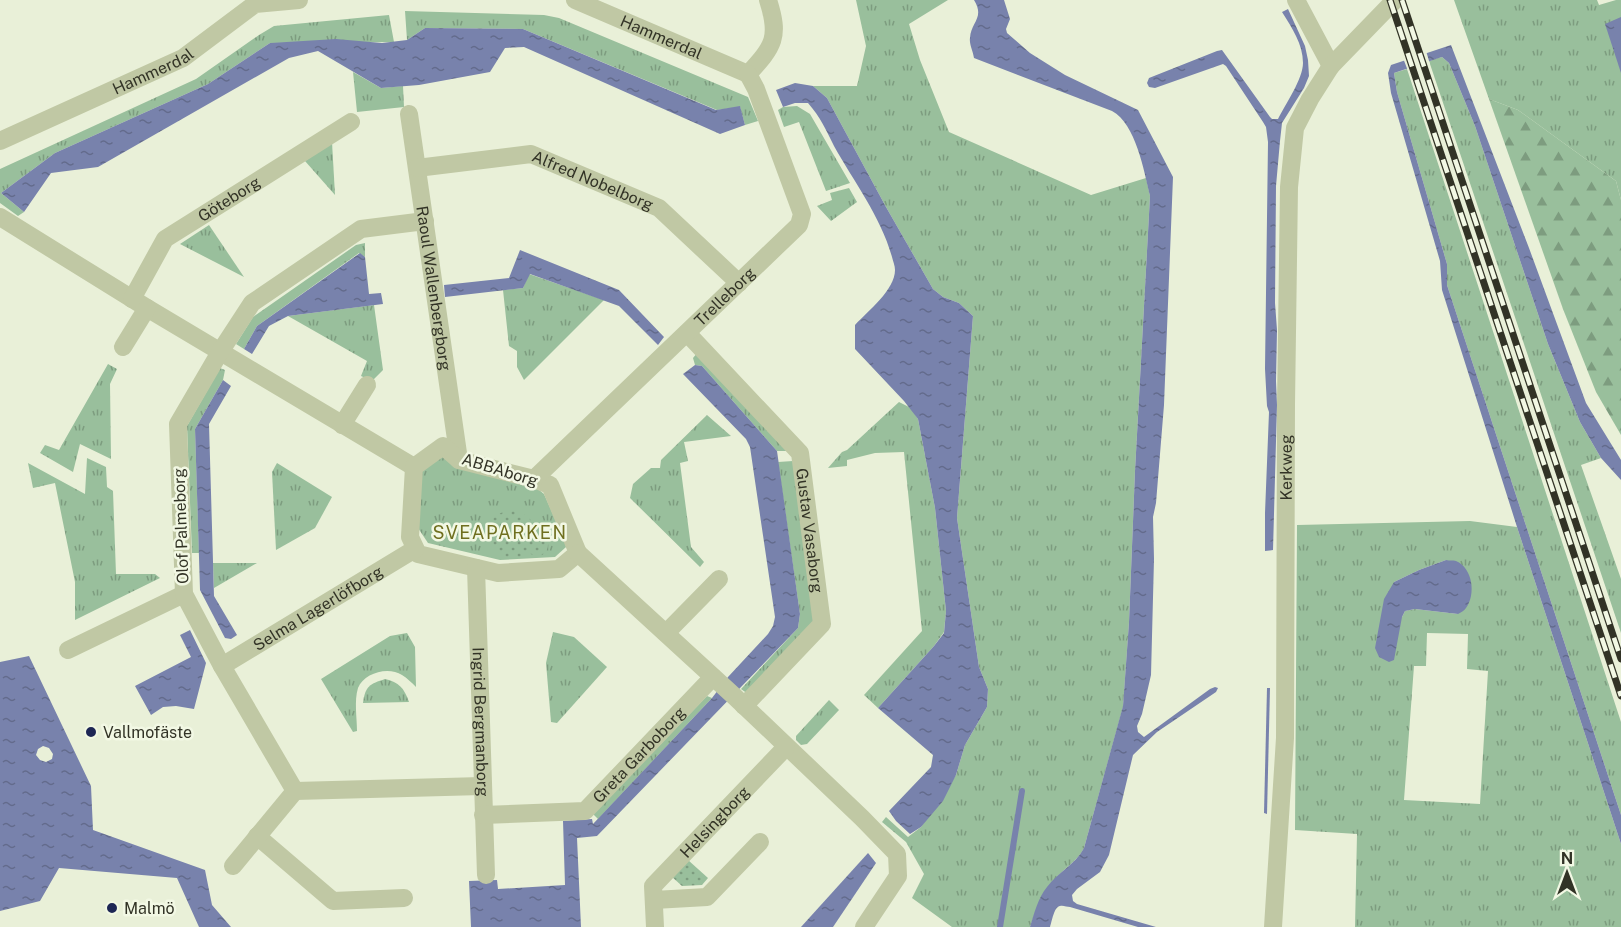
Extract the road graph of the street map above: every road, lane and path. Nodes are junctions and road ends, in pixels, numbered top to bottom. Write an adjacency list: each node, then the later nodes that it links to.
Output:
1 (299, 0): 6 (street, Hammerdal)
2 (575, 0): 8 (street, Hammerdal)
3 (768, 0): 8 (street)
4 (1296, 0): 7 (street)
5 (1395, 0): 7 (street, Kerkweg)
6 (254, 2): 11 (street, Hammerdal)
7 (1331, 66): 47 (street, Kerkweg)
8 (748, 74): 15 (street, Trelleborg)
9 (409, 114): 12 (street, Raoul Wallenbergborg)
10 (351, 122): 16 (street, Göteborg)
11 (0, 141)
12 (417, 168): 14 (street, Raoul Wallenbergborg); 15 (street, Alfred Nobelborg)
13 (0, 217): 16 (street)
14 (425, 221): 19 (street, Olof Palmeborg); 22 (street, Raoul Wallenbergborg)
15 (740, 283): 17 (street, Trelleborg)
16 (140, 304): 18 (street, Göteborg); 19 (street)
17 (687, 333): 24 (street, Trelleborg); 34 (street, Gustav Vasaborg)
18 (123, 347)
19 (220, 352): 21 (street); 29 (street, Olof Palmeborg)
20 (367, 385): 21 (street)
21 (342, 424): 23 (street)
22 (459, 460): 23 (street, ABBAborg); 24 (street, ABBAborg)
23 (414, 467): 25 (street)
24 (534, 479): 26 (street, ABBAborg)
25 (415, 549): 27 (street); 32 (street, Selma Lagerlöfborg)
26 (578, 553): 27 (street); 30 (street)
27 (476, 568): 36 (street, Ingrid Bergmanborg)
28 (719, 579): 30 (street)
29 (184, 594): 31 (street); 32 (street, Olof Palmeborg)
30 (666, 633): 33 (street)
31 (68, 650)
32 (222, 666): 37 (street, Olof Palmeborg)
33 (715, 679): 34 (street); 38 (street, Greta Garboborg)
34 (739, 701): 35 (street)
35 (786, 747): 44 (street, Helsingborg); 46 (street)
36 (482, 786): 37 (street); 38 (street, Ingrid Bergmanborg)
37 (295, 790): 39 (street)
38 (483, 815): 42 (street, Ingrid Bergmanborg)
39 (257, 836): 41 (street); 43 (street)
40 (760, 842): 44 (street)
41 (232, 866)
42 (486, 875)
43 (404, 898)
44 (654, 900): 45 (street, Helsingborg)
45 (655, 927)
46 (864, 927)
47 (1273, 927)

